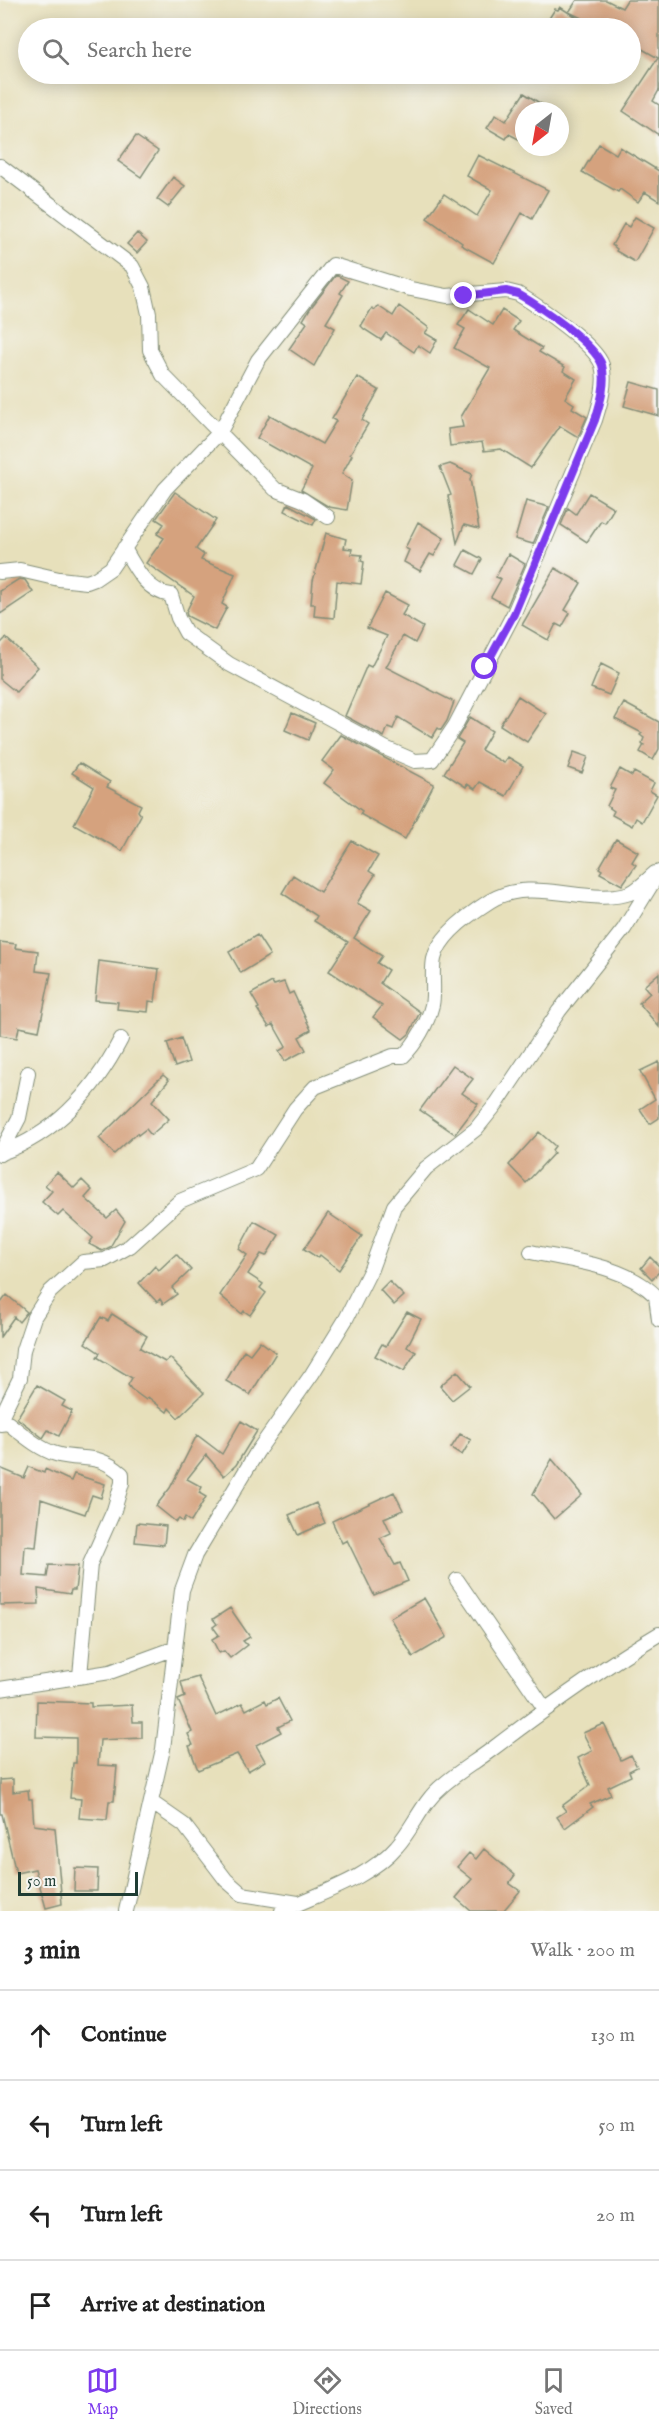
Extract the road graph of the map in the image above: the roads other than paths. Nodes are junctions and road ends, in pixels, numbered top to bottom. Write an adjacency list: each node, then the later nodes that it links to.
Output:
1 (0, 166): 2 (street)
2 (220, 432): 3 (street); 4 (street); 4 (street)
3 (328, 517)
4 (124, 548): 5 (street)
5 (0, 572)
6 (659, 871): 12 (street); 16 (street)
7 (121, 1039): 9 (street)
8 (28, 1073): 9 (street)
9 (0, 1153)
10 (531, 1252): 11 (street)
11 (659, 1320)
12 (0, 1419)
13 (0, 1424): 17 (street)
14 (458, 1580): 19 (street)
15 (659, 1634): 19 (street)
16 (173, 1649): 17 (street); 20 (street)
17 (80, 1676): 18 (street)
18 (0, 1689)
19 (545, 1709): 21 (street)
20 (151, 1802): 21 (street); 22 (street)
21 (298, 1904): 23 (street)
22 (126, 1911)
23 (282, 1911)

